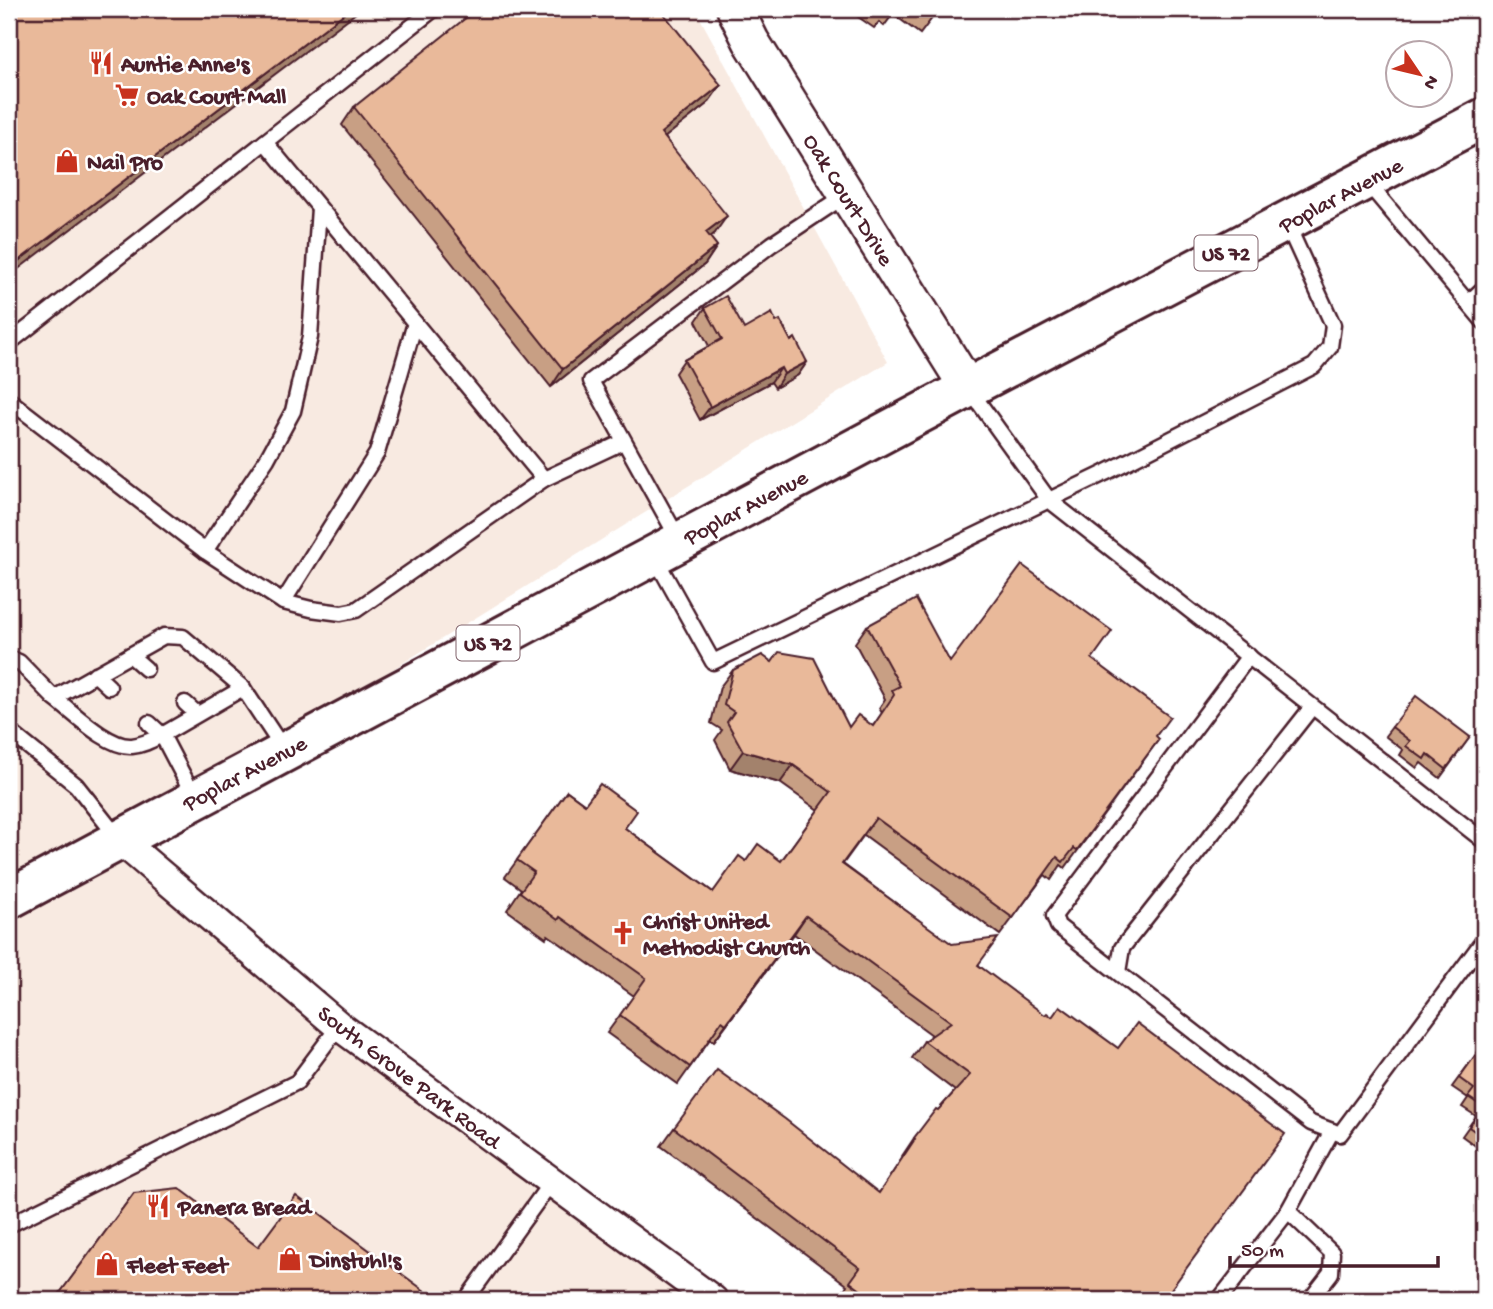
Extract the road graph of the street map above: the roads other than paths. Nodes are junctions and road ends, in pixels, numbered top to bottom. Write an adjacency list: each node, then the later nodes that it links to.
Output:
1 (434, 9): 4 (lane)
2 (735, 9): 6 (street, Oak Court Drive)
3 (1484, 118): 5 (main road, Poplar Avenue / US 72)
4 (265, 142): 7 (lane); 13 (lane)
5 (1365, 180): 8 (main road, Poplar Avenue / US 72); 10 (lane)
6 (847, 194): 14 (street, Oak Court Drive); 16 (lane)
7 (319, 208): 12 (lane); 20 (lane)
8 (1286, 222): 14 (main road, Poplar Avenue / US 72); 18 (lane)
9 (1484, 288): 10 (lane)
10 (1468, 303): 11 (lane)
11 (1484, 322)
12 (415, 323): 17 (lane); 21 (lane)
13 (9, 343)
14 (968, 388): 18 (lane); 19 (main road, Poplar Avenue / US 72)
15 (9, 400): 20 (lane)
16 (623, 442): 17 (lane); 19 (lane)
17 (544, 479): 21 (lane)
18 (1049, 500): 19 (lane); 23 (lane)
19 (667, 548): 36 (main road, Poplar Avenue / US 72)
20 (205, 551): 21 (lane)
21 (283, 602)
22 (130, 655): 25 (lane); 26 (lane); 28 (lane)
23 (1249, 656): 31 (lane); 42 (lane)
24 (9, 658): 29 (lane)
25 (146, 668)
26 (95, 674): 27 (lane); 29 (lane)
27 (109, 687)
28 (243, 688): 32 (lane); 36 (lane)
29 (54, 698): 34 (lane)
30 (185, 703): 32 (lane)
31 (1312, 707): 39 (lane); 42 (lane)
32 (197, 714): 34 (lane)
33 (149, 723): 34 (lane)
34 (162, 735): 37 (lane)
35 (12, 740): 38 (lane)
36 (285, 751): 37 (main road, Poplar Avenue / US 72)
37 (195, 798): 38 (main road, Poplar Avenue / US 72)
38 (119, 839): 40 (main road, Poplar Avenue / US 72); 43 (street, South Grove Park Road)
39 (1484, 841)
40 (9, 899)
41 (1484, 940): 44 (lane)
42 (1118, 972): 44 (lane)
43 (339, 1026): 45 (street, South Grove Park Road); 47 (lane)
44 (1332, 1131): 46 (lane)
45 (552, 1181): 48 (lane); 49 (street, South Grove Park Road)
46 (1288, 1211): 50 (lane); 51 (lane)
47 (9, 1225)
48 (466, 1300)
49 (713, 1300)
50 (1219, 1300)
51 (1310, 1300)

